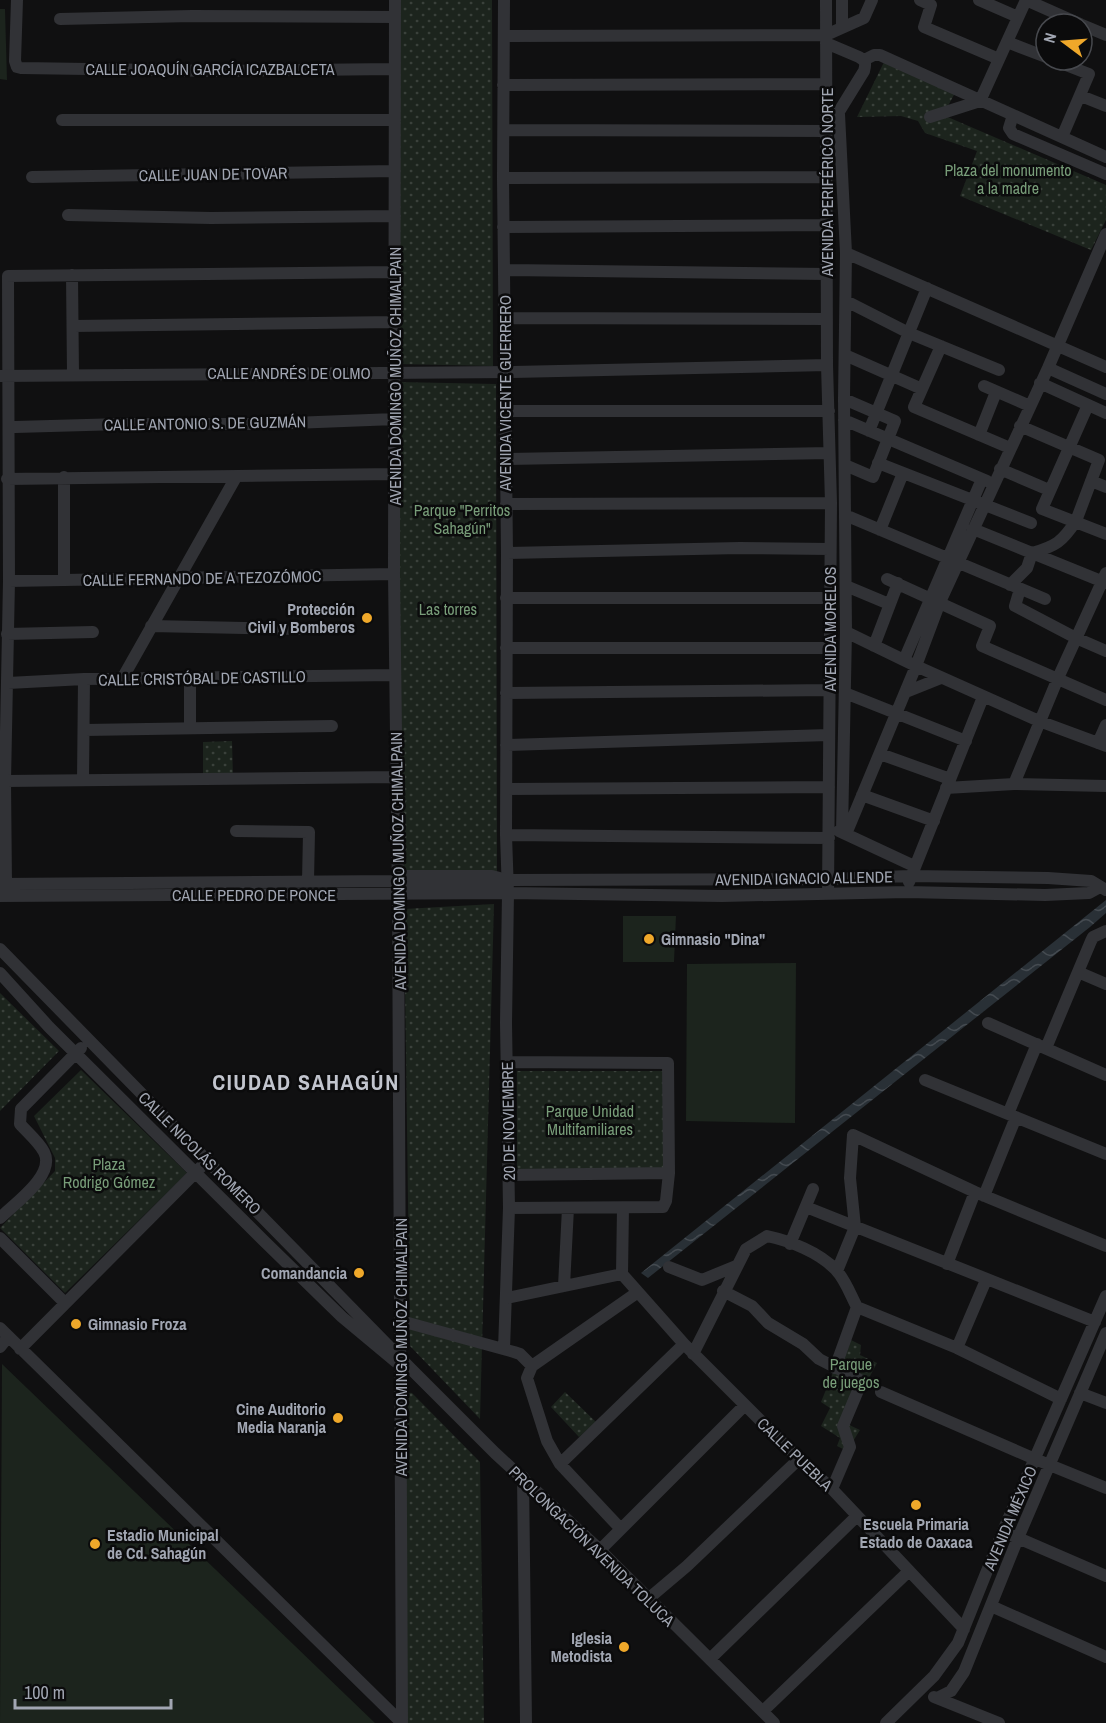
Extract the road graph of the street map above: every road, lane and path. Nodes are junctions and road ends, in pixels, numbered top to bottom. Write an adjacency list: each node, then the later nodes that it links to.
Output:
1 (17, 0): 21 (street, CALLE JOAQUÍN GARCÍA ICAZBALCETA)
2 (395, 0): 11 (street, AVENIDA DOMINGO MUÑOZ CHIMALPAIN)
3 (504, 0): 15 (street, AVENIDA VICENTE GUERRERO)
4 (826, 0): 16 (street, AVENIDA PERIFÉRICO NORTE)
5 (842, 0): 14 (street)
6 (872, 0): 14 (street)
7 (920, 0): 19 (street)
8 (979, 0): 12 (street)
9 (1026, 0): 10 (street); 12 (street)
10 (1054, 12)
11 (395, 17): 13 (street); 21 (street, AVENIDA DOMINGO MUÑOZ CHIMALPAIN)
12 (1018, 17): 17 (street)
13 (60, 19)
14 (842, 26): 16 (street)
15 (504, 36): 16 (street); 24 (street, AVENIDA VICENTE GUERRERO)
16 (826, 39): 20 (street); 23 (street, AVENIDA PERIFÉRICO NORTE)
17 (1007, 42): 18 (street); 19 (street)
18 (1034, 52)
19 (999, 59): 26 (street)
20 (864, 60): 26 (street); 28 (street)
21 (395, 69): 32 (street, AVENIDA DOMINGO MUÑOZ CHIMALPAIN)
22 (1084, 72): 25 (street)
23 (826, 84): 24 (street); 34 (street, AVENIDA PERIFÉRICO NORTE)
24 (503, 85): 33 (street, AVENIDA VICENTE GUERRERO)
25 (1081, 96): 27 (street); 35 (street)
26 (980, 101): 29 (street); 30 (street)
27 (1106, 106)
28 (839, 114): 34 (street); 47 (street)
29 (1013, 115): 35 (street); 38 (street)
30 (930, 117)
31 (62, 120): 32 (street)
32 (395, 120): 37 (street, AVENIDA DOMINGO MUÑOZ CHIMALPAIN)
33 (504, 130): 34 (street); 41 (street, AVENIDA VICENTE GUERRERO)
34 (827, 131): 40 (street, AVENIDA PERIFÉRICO NORTE)
35 (1062, 137): 36 (street)
36 (1106, 157)
37 (395, 171): 39 (street, CALLE JUAN DE TOVAR); 43 (street, AVENIDA DOMINGO MUÑOZ CHIMALPAIN)
38 (1106, 174)
39 (32, 177)
40 (827, 177): 41 (street); 44 (street, AVENIDA PERIFÉRICO NORTE)
41 (503, 178): 45 (street, AVENIDA VICENTE GUERRERO)
42 (68, 215): 43 (street)
43 (395, 216): 49 (street, AVENIDA DOMINGO MUÑOZ CHIMALPAIN)
44 (828, 225): 45 (street); 50 (street, AVENIDA PERIFÉRICO NORTE)
45 (503, 227): 48 (street, AVENIDA VICENTE GUERRERO)
46 (1105, 239): 60 (street)
47 (846, 253): 52 (street); 53 (street)
48 (504, 270): 50 (street); 54 (street, AVENIDA VICENTE GUERRERO)
49 (395, 272): 51 (street); 56 (street, AVENIDA DOMINGO MUÑOZ CHIMALPAIN)
50 (827, 274): 55 (street, AVENIDA PERIFÉRICO NORTE)
51 (72, 275): 57 (street); 70 (street)
52 (927, 288): 58 (street); 60 (street)
53 (846, 301): 58 (street); 61 (street)
54 (504, 318): 55 (street); 66 (street, AVENIDA VICENTE GUERRERO)
55 (827, 319): 62 (street, AVENIDA PERIFÉRICO NORTE)
56 (396, 322): 57 (street); 67 (street, AVENIDA DOMINGO MUÑOZ CHIMALPAIN)
57 (73, 326): 68 (street)
58 (909, 333): 59 (street); 69 (street)
59 (940, 346): 65 (street); 73 (street)
60 (1057, 346): 63 (street); 64 (street)
61 (845, 355): 69 (street); 76 (street, AVENIDA MORELOS)
62 (828, 364): 66 (street, CALLE ANDRÉS DE OLMO); 80 (street, AVENIDA MORELOS)
63 (1106, 367)
64 (1048, 368): 71 (street); 75 (street)
65 (999, 370)
66 (505, 372): 67 (street, CALLE ANDRÉS DE OLMO); 79 (street, AVENIDA VICENTE GUERRERO)
67 (395, 373): 68 (street, CALLE ANDRÉS DE OLMO); 83 (street, AVENIDA DOMINGO MUÑOZ CHIMALPAIN)
68 (73, 374): 70 (street, CALLE ANDRÉS DE OLMO)
69 (892, 375): 73 (street); 81 (street)
70 (3, 376): 101 (street)
71 (1040, 383): 77 (street); 78 (street)
72 (984, 386): 74 (street)
73 (922, 388): 88 (street)
74 (996, 392): 78 (street); 88 (street)
75 (1106, 394)
76 (844, 399): 81 (street); 84 (street, AVENIDA MORELOS)
77 (1088, 405): 82 (street); 90 (street)
78 (1030, 406): 85 (street)
79 (505, 411): 80 (street); 93 (street, AVENIDA VICENTE GUERRERO)
80 (829, 411): 92 (street, AVENIDA MORELOS)
81 (877, 412): 87 (street); 89 (street)
82 (1106, 413)
83 (395, 419): 86 (street, CALLE ANTONIO S. DE GUZMÁN); 98 (street, AVENIDA DOMINGO MUÑOZ CHIMALPAIN)
84 (844, 420): 87 (street); 95 (street, AVENIDA MORELOS)
85 (1020, 426): 90 (street); 91 (street)
86 (15, 427)
87 (869, 431): 89 (street)
88 (979, 435): 91 (street)
89 (888, 439): 94 (street); 102 (street)
90 (1070, 447): 103 (street); 105 (street)
91 (1010, 448): 96 (street)
92 (829, 453): 93 (street); 107 (street, AVENIDA MORELOS)
93 (505, 459): 108 (street, AVENIDA VICENTE GUERRERO)
94 (878, 463): 95 (street); 97 (street)
95 (845, 465): 109 (street, AVENIDA MORELOS)
96 (1000, 469): 102 (street); 105 (street)
97 (903, 473): 106 (street); 113 (street)
98 (395, 474): 100 (street); 119 (street, AVENIDA DOMINGO MUÑOZ CHIMALPAIN)
99 (64, 477): 100 (street); 101 (street); 122 (street)
100 (236, 477): 120 (street)
101 (10, 479): 121 (street)
102 (987, 481): 106 (street)
103 (1091, 481): 104 (street); 110 (street)
104 (1106, 488)
105 (1049, 490): 110 (street)
106 (978, 502): 111 (street); 112 (street); 118 (street)
107 (831, 503): 108 (street); 115 (street, AVENIDA MORELOS)
108 (506, 504): 116 (street, AVENIDA VICENTE GUERRERO)
109 (845, 515): 113 (street); 124 (street, AVENIDA MORELOS)
110 (1076, 521): 114 (street); 117 (street)
111 (1031, 523)
112 (973, 529): 117 (street); 118 (street)
113 (880, 530): 118 (street)
114 (1106, 534)
115 (830, 549): 116 (street); 127 (street, AVENIDA MORELOS)
116 (507, 553): 126 (street, AVENIDA VICENTE GUERRERO)
117 (1032, 553): 123 (street); 125 (street)
118 (952, 561): 125 (street); 129 (street)
119 (394, 574): 120 (street, CALLE FERNANDO DE A TEZOZÓMOC); 143 (street, AVENIDA DOMINGO MUÑOZ CHIMALPAIN)
120 (180, 578): 122 (street, CALLE FERNANDO DE A TEZOZÓMOC); 131 (street)
121 (9, 580): 122 (street, CALLE FERNANDO DE A TEZOZÓMOC); 135 (street)
122 (64, 580)
123 (1105, 580): 136 (street)
124 (846, 586): 130 (street); 134 (street, AVENIDA MORELOS)
125 (1015, 587): 128 (street); 136 (street)
126 (506, 598): 127 (street); 138 (street, AVENIDA VICENTE GUERRERO)
127 (830, 598): 139 (street, AVENIDA MORELOS)
128 (1045, 599)
129 (935, 600): 130 (street); 141 (street); 142 (street); 146 (street)
130 (889, 604): 137 (street)
131 (152, 626): 132 (street); 148 (street)
132 (299, 629)
133 (93, 632): 135 (street)
134 (846, 632): 137 (street); 153 (street, AVENIDA MORELOS)
135 (7, 634): 149 (street)
136 (1076, 638): 140 (street); 146 (street)
137 (874, 646): 141 (street)
138 (506, 648): 139 (street); 152 (street, AVENIDA VICENTE GUERRERO)
139 (830, 648): 150 (street, AVENIDA MORELOS)
140 (1106, 651)
141 (904, 660): 142 (street)
142 (916, 666): 145 (street); 151 (street)
143 (396, 675): 144 (street, CALLE CRISTÓBAL DE CASTILLO); 167 (street, AVENIDA DOMINGO MUÑOZ CHIMALPAIN)
144 (190, 678): 148 (street, CALLE CRISTÓBAL DE CASTILLO); 160 (street)
145 (941, 678): 151 (street); 154 (street)
146 (1058, 678): 155 (street); 157 (street)
147 (84, 679): 148 (street, CALLE CRISTÓBAL DE CASTILLO); 149 (street, CALLE CRISTÓBAL DE CASTILLO); 161 (street)
148 (122, 679)
149 (8, 683): 169 (street)
150 (830, 690): 152 (street); 162 (street, AVENIDA MORELOS)
151 (906, 692): 156 (street)
152 (506, 693): 165 (street, AVENIDA VICENTE GUERRERO)
153 (845, 693): 156 (street); 179 (street, AVENIDA MORELOS)
154 (983, 697): 157 (street); 163 (street)
155 (1106, 700)
156 (896, 714): 163 (street); 166 (street)
157 (1039, 722): 164 (street); 171 (street)
158 (1106, 725): 164 (street)
159 (332, 726): 160 (street)
160 (190, 729): 161 (street)
161 (85, 730): 168 (street)
162 (829, 735): 165 (street); 173 (street, AVENIDA MORELOS)
163 (966, 741): 170 (street)
164 (1102, 744)
165 (506, 745): 174 (street, AVENIDA VICENTE GUERRERO)
166 (880, 754): 170 (street); 175 (street)
167 (398, 777): 168 (street); 185 (street, AVENIDA DOMINGO MUÑOZ CHIMALPAIN)
168 (83, 780): 169 (street)
169 (5, 781): 186 (street)
170 (948, 784): 171 (street); 176 (street)
171 (1014, 784): 172 (street)
172 (1106, 786)
173 (829, 787): 174 (street); 178 (street, AVENIDA MORELOS)
174 (507, 789): 180 (street, AVENIDA VICENTE GUERRERO)
175 (862, 795): 176 (street); 179 (street)
176 (934, 821): 181 (street)
177 (236, 831): 184 (street)
178 (829, 832): 179 (street); 180 (street); 182 (street, AVENIDA MORELOS)
179 (844, 833): 181 (street)
180 (506, 835): 183 (street, AVENIDA VICENTE GUERRERO)
181 (912, 871): 182 (street, AVENIDA IGNACIO ALLENDE); 187 (street, AVENIDA IGNACIO ALLENDE); 188 (street)
182 (829, 879): 183 (street, AVENIDA IGNACIO ALLENDE); 191 (street, AVENIDA MORELOS)
183 (507, 880): 185 (street, CALLE PEDRO DE PONCE); 189 (street, AVENIDA VICENTE GUERRERO)
184 (308, 881): 185 (street, CALLE PEDRO DE PONCE); 186 (street, CALLE PEDRO DE PONCE)
185 (398, 881): 190 (street, AVENIDA DOMINGO MUÑOZ CHIMALPAIN)
186 (3, 884)
187 (1103, 889): 188 (street, AVENIDA IGNACIO ALLENDE)
188 (907, 892): 191 (street, AVENIDA IGNACIO ALLENDE)
189 (508, 893): 190 (street, CALLE PEDRO DE PONCE); 191 (street, AVENIDA IGNACIO ALLENDE); 202 (street, 20 DE NOVIEMBRE)
190 (398, 894): 192 (street, CALLE PEDRO DE PONCE); 238 (street, AVENIDA DOMINGO MUÑOZ CHIMALPAIN)
191 (828, 894)
192 (0, 896)
193 (1106, 931): 195 (street)
194 (0, 949): 199 (street, CALLE NICOLÁS ROMERO)
195 (1078, 972): 197 (street); 200 (street)
196 (0, 973): 201 (street, CALLE NICOLÁS ROMERO)
197 (1106, 984)
198 (988, 1023): 200 (street)
199 (88, 1040): 201 (street); 205 (street, CALLE NICOLÁS ROMERO)
200 (1041, 1046): 203 (street); 207 (street)
201 (76, 1053): 206 (street, CALLE NICOLÁS ROMERO); 219 (street)
202 (507, 1062): 211 (street); 212 (street, 20 DE NOVIEMBRE)
203 (1106, 1075)
204 (925, 1080): 207 (street)
205 (132, 1084): 206 (street); 209 (street, CALLE NICOLÁS ROMERO)
206 (119, 1096): 210 (street, CALLE NICOLÁS ROMERO)
207 (1012, 1116): 208 (street); 214 (street)
208 (1106, 1154)
209 (208, 1161): 210 (street); 235 (street, CALLE NICOLÁS ROMERO)
210 (196, 1173): 234 (street); 237 (street, CALLE NICOLÁS ROMERO)
211 (669, 1173): 212 (street); 218 (street)
212 (509, 1175): 216 (street, 20 DE NOVIEMBRE)
213 (813, 1189): 215 (street)
214 (979, 1194): 220 (street); 223 (street); 224 (street)
215 (806, 1207): 220 (street); 222 (street)
216 (509, 1208): 217 (street); 233 (street, 20 DE NOVIEMBRE)
217 (568, 1208): 218 (street); 230 (street)
218 (623, 1208): 229 (street)
219 (0, 1218)
220 (855, 1227): 224 (street); 227 (street)
221 (0, 1238): 234 (street)
222 (790, 1244): 225 (street); 227 (street)
223 (1106, 1246)
224 (947, 1264): 228 (street)
225 (736, 1266): 226 (street); 231 (street)
226 (669, 1267)
227 (837, 1271): 236 (street)
228 (986, 1280): 239 (street); 243 (street)
229 (630, 1283): 230 (street); 242 (street, CALLE PUEBLA); 248 (street)
230 (564, 1286): 233 (street)
231 (723, 1291): 246 (street); 249 (street)
232 (1106, 1296): 239 (street, AVENIDA MÉXICO)
233 (507, 1298): 245 (street, 20 DE NOVIEMBRE)
234 (65, 1303): 244 (street)
235 (352, 1307): 237 (street); 247 (street, CALLE NICOLÁS ROMERO)
236 (857, 1307): 243 (street); 249 (street)
237 (342, 1317): 247 (street, CALLE NICOLÁS ROMERO)
238 (401, 1321): 245 (street); 247 (street, AVENIDA DOMINGO MUÑOZ CHIMALPAIN)
239 (1095, 1322): 252 (street, AVENIDA MÉXICO)
240 (1106, 1334): 251 (street, AVENIDA MÉXICO)
241 (3, 1337): 244 (street)
242 (684, 1344): 246 (street, CALLE PUEBLA); 257 (street)
243 (957, 1347): 252 (street)
244 (20, 1349): 277 (street)
245 (504, 1349): 248 (street)
246 (693, 1354): 254 (street, CALLE PUEBLA)
247 (404, 1364): 259 (street, PROLONGACIÓN AVENIDA TOLUCA); 277 (street, AVENIDA DOMINGO MUÑOZ CHIMALPAIN)
248 (528, 1364): 257 (street)
249 (835, 1368): 261 (street)
250 (881, 1392): 256 (street)
251 (1080, 1393): 253 (street); 258 (street, AVENIDA MÉXICO)
252 (1061, 1399): 256 (street, AVENIDA MÉXICO)
253 (1106, 1403)
254 (745, 1405): 255 (street, CALLE PUEBLA); 263 (street)
255 (799, 1459): 261 (street, CALLE PUEBLA); 269 (street)
256 (1035, 1459): 258 (street); 264 (street, AVENIDA MÉXICO)
257 (560, 1464): 263 (street)
258 (1050, 1465): 260 (street); 265 (street, AVENIDA MÉXICO)
259 (523, 1477): 266 (street, PROLONGACIÓN AVENIDA TOLUCA); 278 (street)
260 (1106, 1488)
261 (832, 1489): 262 (street, CALLE PUEBLA)
262 (857, 1516): 267 (street, CALLE PUEBLA); 273 (street)
263 (620, 1528): 266 (street)
264 (1003, 1531): 265 (street); 271 (street, AVENIDA MÉXICO)
265 (1018, 1539): 268 (street); 270 (street, AVENIDA MÉXICO)
266 (600, 1550): 269 (street, PROLONGACIÓN AVENIDA TOLUCA)
267 (909, 1571): 271 (street, CALLE PUEBLA); 276 (street)
268 (1106, 1576)
269 (648, 1599): 273 (street, PROLONGACIÓN AVENIDA TOLUCA)
270 (991, 1606): 272 (street); 275 (street, AVENIDA MÉXICO)
271 (964, 1629): 274 (street, AVENIDA MÉXICO)
272 (1106, 1657)
273 (710, 1659): 276 (street, PROLONGACIÓN AVENIDA TOLUCA)
274 (919, 1692): 275 (street); 280 (street, AVENIDA MÉXICO)
275 (937, 1698): 281 (street)
276 (763, 1711): 279 (street, PROLONGACIÓN AVENIDA TOLUCA)
277 (402, 1723)
278 (526, 1723)
279 (774, 1723)
280 (886, 1723)
281 (999, 1723)

